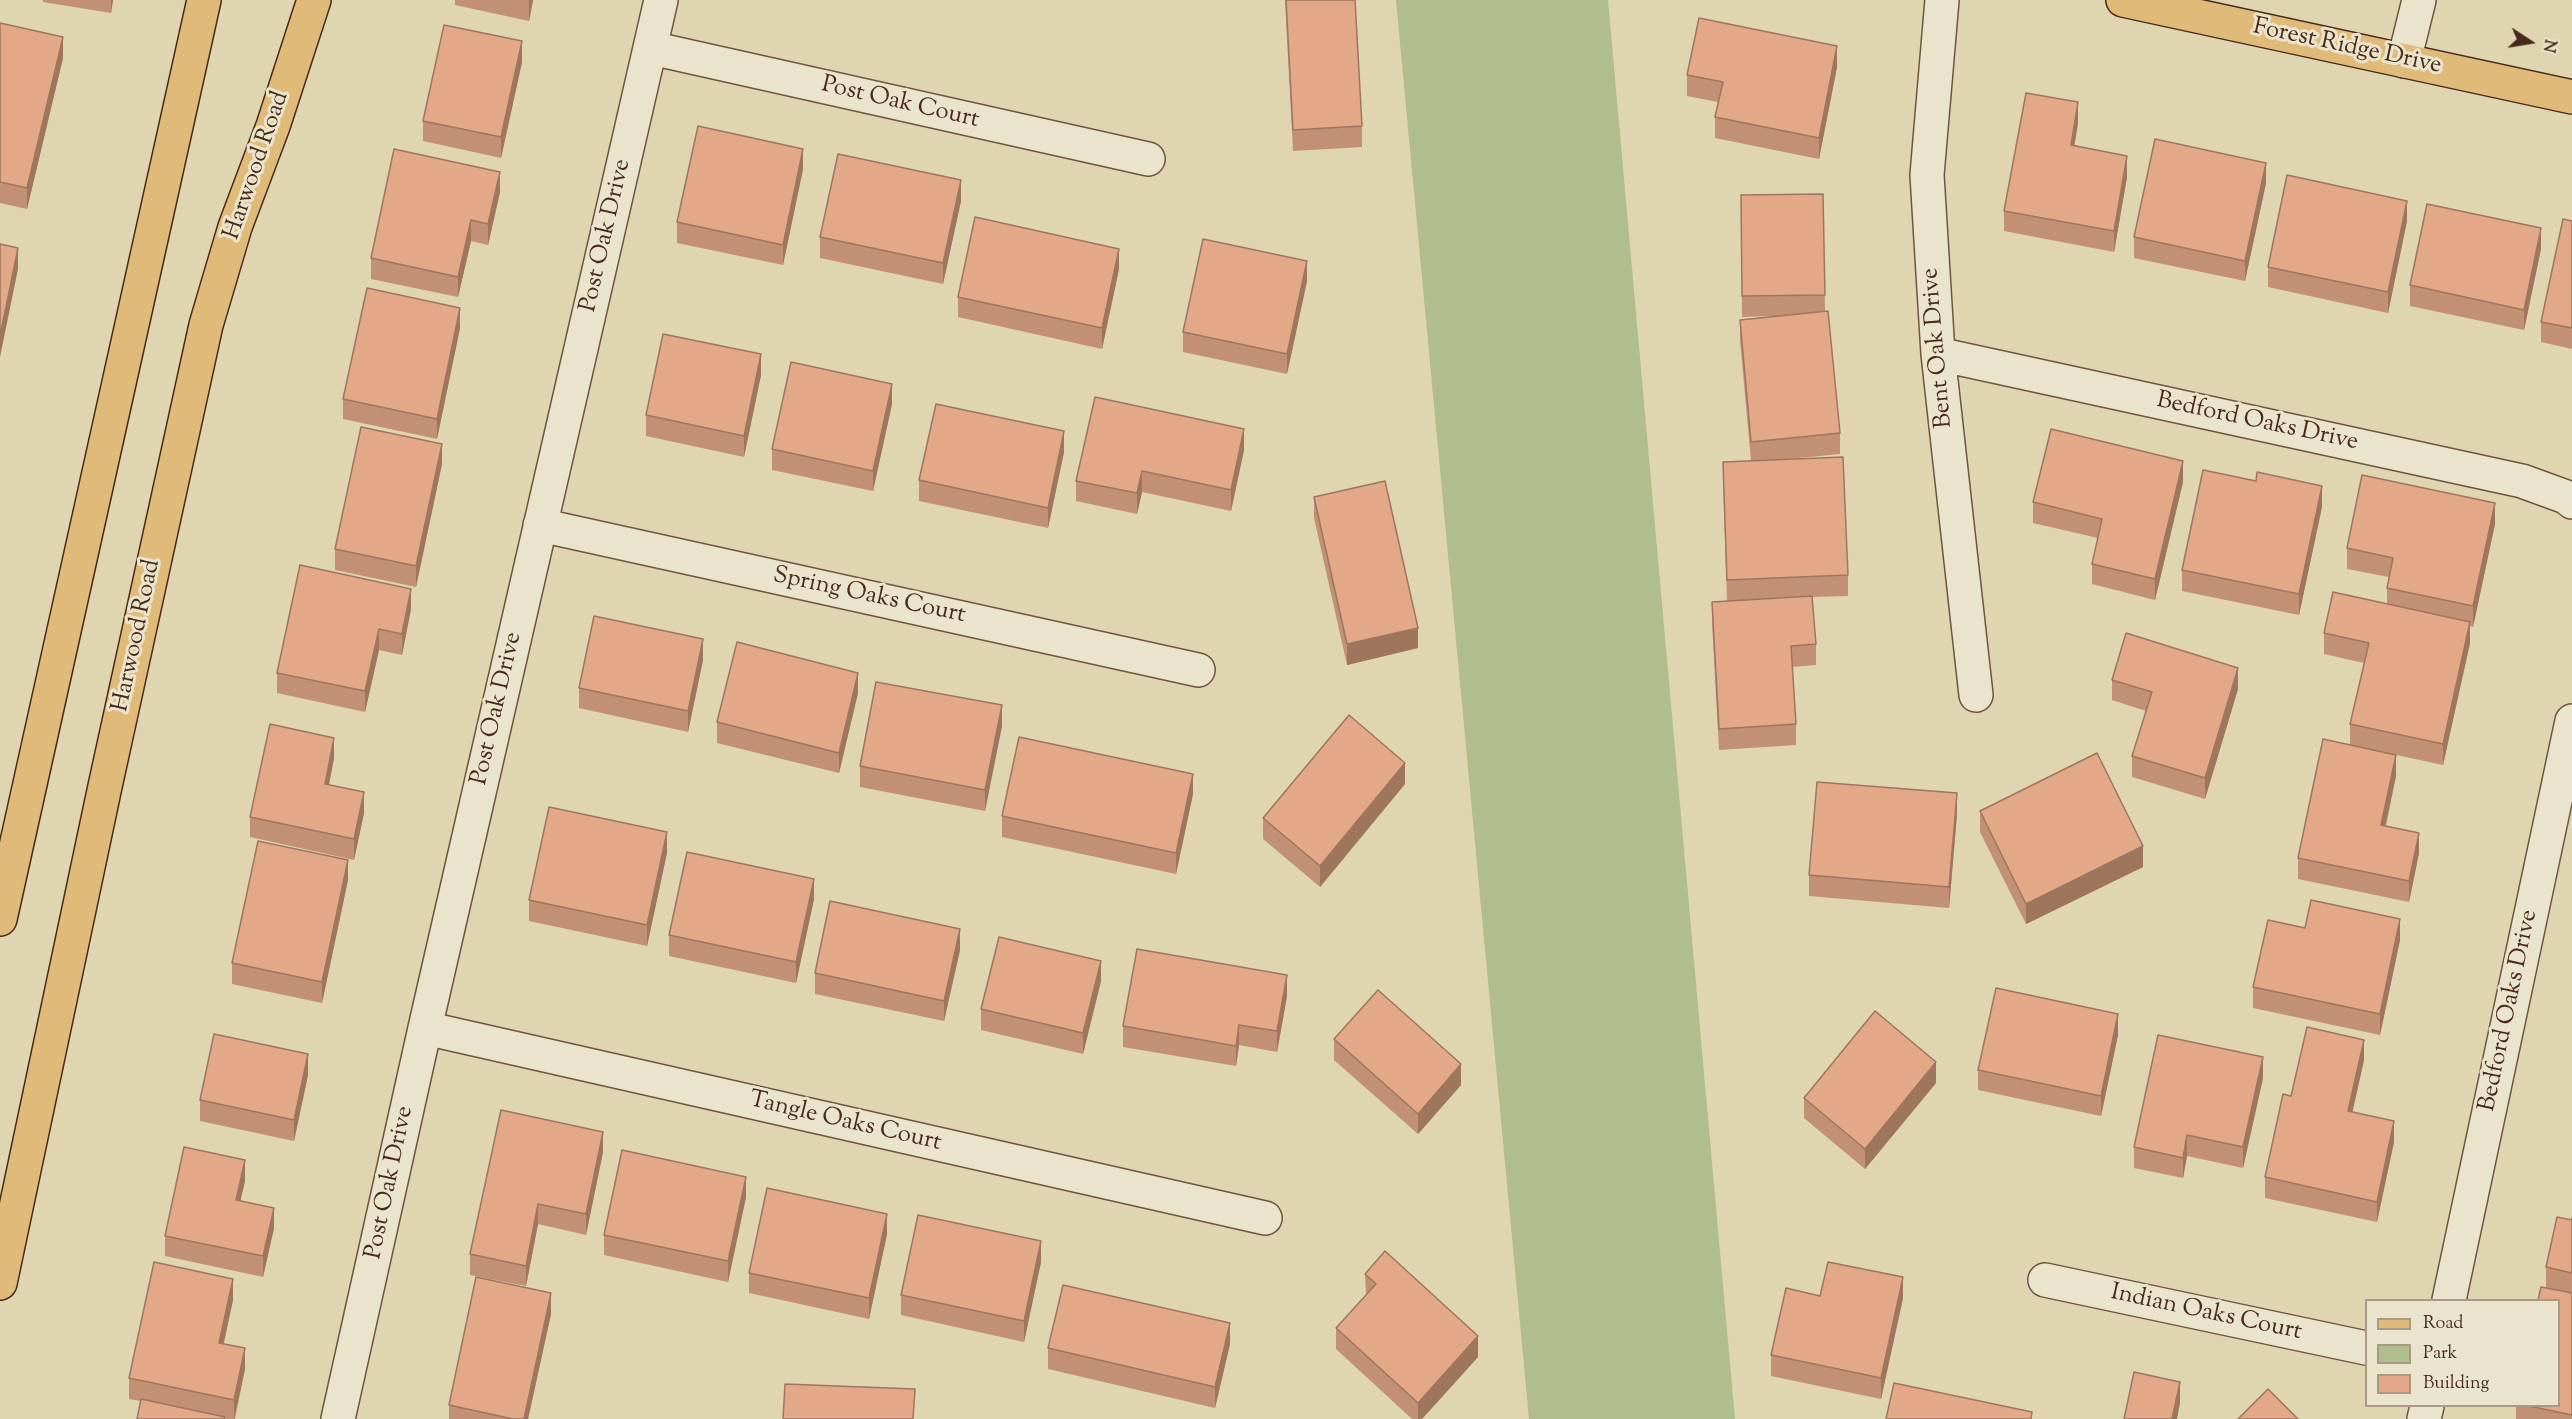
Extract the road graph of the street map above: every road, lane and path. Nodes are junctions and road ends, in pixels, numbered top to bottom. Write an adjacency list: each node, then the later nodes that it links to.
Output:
1 (204, 0): 17 (main road)
2 (314, 0): 21 (main road, Harwood Road)
3 (661, 0): 7 (street, Post Oak Drive)
4 (1942, 0): 11 (street, Bent Oak Drive)
5 (2122, 0): 8 (main road, Forest Ridge Drive)
6 (2419, 0): 8 (street)
7 (651, 48): 10 (street, Post Oak Court); 13 (street, Post Oak Drive)
8 (2404, 61): 9 (main road, Forest Ridge Drive)
9 (2572, 97)
10 (1148, 159)
11 (1938, 354): 12 (street, Bedford Oaks Drive); 15 (street, Bent Oak Drive)
12 (2572, 502)
13 (540, 525): 14 (street, Spring Oaks Court); 18 (street, Post Oak Drive)
14 (1198, 670)
15 (1976, 695)
16 (2572, 721): 22 (street, Bedford Oaks Drive)
17 (0, 919)
18 (425, 1029): 19 (street, Tangle Oaks Court); 24 (street, Post Oak Drive)
19 (1265, 1218)
20 (2045, 1280): 23 (street, Indian Oaks Court)
21 (0, 1283)
22 (2449, 1299)
23 (2365, 1348)
24 (339, 1419)

